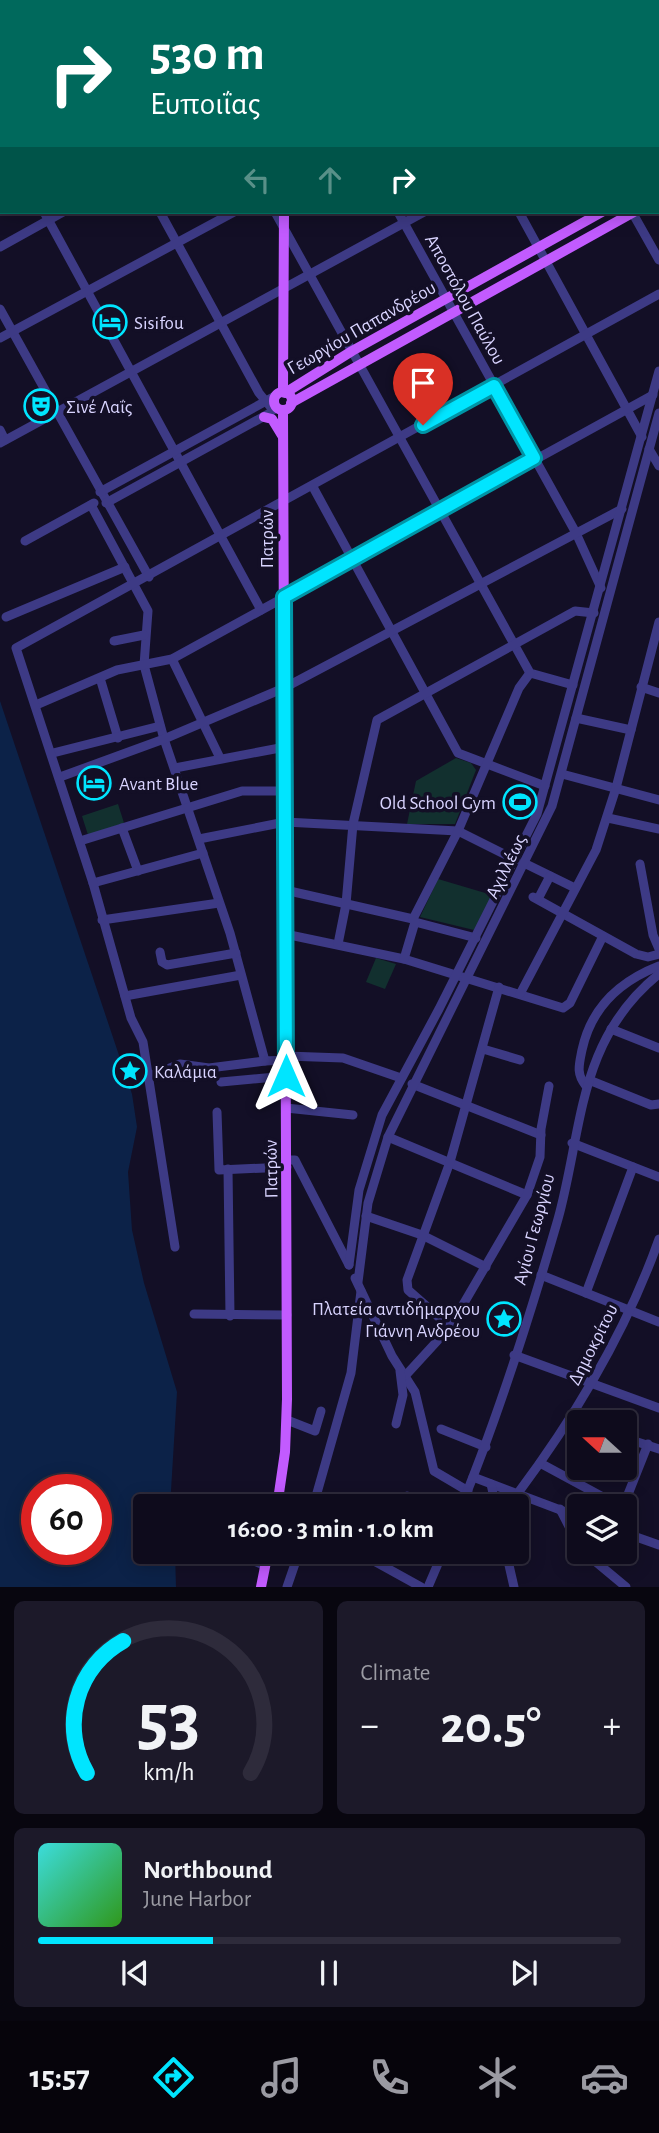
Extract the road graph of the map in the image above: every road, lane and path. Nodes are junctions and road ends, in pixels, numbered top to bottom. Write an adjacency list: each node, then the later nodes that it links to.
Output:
1 (161, 214): 14 (street)
2 (230, 214): 14 (street)
3 (276, 214): 13 (street)
4 (284, 214): 13 (main road)
5 (399, 214): 12 (street, Αποστόλου Παύλου)
6 (420, 214): 12 (street)
7 (520, 214): 16 (street)
8 (598, 214): 16 (main road, Γεωργίου Παπανδρέου)
9 (629, 214): 17 (main road, Γεωργίου Παπανδρέου)
10 (634, 214): 18 (street)
11 (46, 216): 15 (street); 21 (street)
12 (404, 223): 19 (street); 23 (street, Αποστόλου Παύλου)
13 (284, 230): 19 (street); 20 (main road)
14 (176, 243): 21 (street); 26 (street)
15 (0, 247)
16 (538, 248): 17 (street); 23 (main road, Γεωργίου Παπανδρέου)
17 (545, 260): 25 (main road, Γεωργίου Παπανδρέου); 28 (street)
18 (659, 260)
19 (310, 275): 20 (street); 30 (street)
20 (284, 288): 26 (street); 35 (main road)
21 (87, 291): 27 (street); 33 (street)
22 (659, 294): 28 (street)
23 (446, 299): 25 (street, Αποστόλου Παύλου); 30 (main road, Γεωργίου Παπανδρέου)
24 (0, 309): 27 (street)
25 (452, 311): 31 (main road, Γεωργίου Παπανδρέου); 34 (street, Αποστόλου Παύλου)
26 (222, 323): 33 (street); 35 (street)
27 (12, 332): 29 (street); 40 (street)
28 (587, 336): 34 (street); 37 (street)
29 (0, 338)
30 (352, 351): 31 (street); 35 (main road, Γεωργίου Παπανδρέου)
31 (358, 363): 38 (main road, Γεωργίου Παπανδρέου); 43 (street)
32 (659, 371): 36 (street, Αχιλλέως)
33 (131, 373): 40 (street); 46 (street)
34 (494, 386): 43 (street); 47 (street, Αποστόλου Παύλου)
35 (278, 395): 38 (main road); 38 (main road, Πατρών); 46 (street, Γεωργίου Παπανδρέου)
36 (653, 395): 37 (street); 45 (street, Αχιλλέως)
37 (627, 409): 45 (street); 47 (street)
38 (278, 410): 42 (main road, Πατρών); 42 (main road); 48 (street, Γεωργίου Παπανδρέου)
39 (659, 413): 45 (street)
40 (57, 414): 44 (street); 51 (street)
41 (0, 429): 44 (street)
42 (283, 438): 52 (main road, Πατρών)
43 (399, 438): 50 (street); 55 (street)
44 (3, 441)
45 (646, 444): 49 (street); 54 (street, Αχιλλέως); 84 (street, Αχιλλέως)
46 (174, 452): 48 (street); 51 (street, Γεωργίου Παπανδρέου)
47 (534, 458): 55 (street); 56 (street, Αποστόλου Παύλου)
48 (182, 463): 51 (street, Γεωργίου Παπανδρέου); 57 (street)
49 (659, 466)
50 (313, 487): 52 (street); 59 (street)
51 (103, 497): 53 (street, Γεωργίου Παπανδρέου); 61 (street)
52 (284, 501): 57 (street); 65 (main road, Πατρών)
53 (91, 505): 58 (street, Γεωργίου Παπανδρέου); 60 (street)
54 (622, 509): 56 (street); 64 (street, Αχιλλέως)
55 (439, 512): 59 (street); 62 (street)
56 (576, 533): 62 (street); 64 (street, Αποστόλου Παύλου)
57 (222, 537): 61 (street); 66 (street)
58 (25, 541)
59 (352, 559): 65 (street); 70 (street)
60 (125, 568): 63 (street); 68 (street)
61 (149, 577): 63 (street)
62 (479, 583): 70 (street); 73 (street)
63 (134, 584): 71 (street); 83 (street)
64 (601, 588): 67 (street, Αχιλλέως)
65 (284, 597): 66 (street); 80 (main road, Πατρών)
66 (261, 610): 74 (street)
67 (594, 613): 73 (street); 78 (street, Αχιλλέως)
68 (6, 617)
69 (659, 622): 79 (street)
70 (393, 631): 80 (street); 82 (street)
71 (144, 635): 72 (street); 75 (street)
72 (114, 641)
73 (514, 645): 76 (street); 82 (street)
74 (172, 659): 75 (street); 85 (street)
75 (144, 664): 77 (street); 86 (street)
76 (530, 673): 78 (street); 93 (street)
77 (100, 678): 83 (street); 88 (street)
78 (573, 685): 97 (street, Αχιλλέως)
79 (641, 687): 81 (street); 87 (street)
80 (284, 688): 85 (street); 90 (main road, Πατρών)
81 (659, 693)
82 (426, 694): 93 (street); 104 (street)
83 (36, 705): 91 (street)
84 (576, 718): 87 (street); 95 (street, Αχιλλέως)
85 (204, 723): 89 (street); 92 (street)
86 (160, 726): 88 (street); 89 (street)
87 (631, 730): 98 (street)
88 (118, 738): 91 (street)
89 (164, 739): 94 (street); 96 (street)
90 (285, 747): 92 (street); 99 (main road, Πατρών)
91 (52, 753): 96 (street)
92 (219, 758): 94 (street)
93 (485, 765): 97 (street); 107 (street)
94 (175, 768): 101 (street)
95 (562, 774): 98 (street); 112 (street, Αχιλλέως)
96 (60, 777): 109 (street)
97 (545, 786): 111 (street, Αχιλλέως)
98 (616, 788): 100 (street); 102 (street)
99 (285, 791): 101 (street); 103 (main road, Πατρών)
100 (659, 800)
101 (188, 809): 105 (street); 108 (street)
102 (608, 818): 106 (street); 117 (street)
103 (285, 822): 104 (street); 108 (street); 118 (main road, Πατρών)
104 (353, 824): 107 (street); 120 (street)
105 (122, 828): 109 (street); 114 (street)
106 (659, 829)
107 (458, 831): 111 (street); 123 (street)
108 (199, 839): 110 (street)
109 (80, 841): 116 (street)
110 (203, 853): 114 (street); 119 (street)
111 (516, 860): 126 (street, Αχιλλέως)
112 (526, 864): 115 (street); 137 (street, Αχιλλέως)
113 (640, 864): 128 (street)
114 (138, 871): 116 (street)
115 (550, 876): 117 (street); 121 (street)
116 (93, 883): 122 (street)
117 (575, 888): 121 (street)
118 (285, 890): 120 (street); 124 (main road, Πατρών)
119 (219, 903): 122 (street); 130 (street)
120 (346, 904): 123 (street); 127 (street)
121 (563, 913): 125 (street); 139 (street)
122 (102, 920): 140 (street)
123 (414, 921): 126 (street); 132 (street)
124 (285, 934): 127 (street); 144 (main road, Πατρών)
125 (603, 936): 131 (street); 139 (street)
126 (475, 938): 134 (street, Αχιλλέως)
127 (338, 944): 132 (street)
128 (659, 948)
129 (160, 952): 130 (street)
130 (236, 953): 136 (street)
131 (659, 954)
132 (404, 959): 134 (street)
133 (659, 966): 151 (street)
134 (456, 974): 137 (street); 149 (street, Αχιλλέως)
135 (659, 974): 141 (street, Αγίου Γεωργίου)
136 (241, 975): 140 (street); 145 (street)
137 (468, 977): 138 (street); 152 (street, Αχιλλέως)
138 (499, 987): 139 (street); 143 (street)
139 (520, 994)
140 (125, 996): 147 (street)
141 (611, 1029): 142 (street); 151 (street, Αγίου Γεωργίου)
142 (659, 1048)
143 (483, 1049): 146 (street); 155 (street)
144 (286, 1058): 145 (street); 148 (main road, Πατρών); 149 (street)
145 (265, 1060): 147 (street)
146 (520, 1060)
147 (150, 1076): 171 (street)
148 (286, 1076): 150 (street); 156 (main road, Πατρών)
149 (401, 1078): 172 (street, Αχιλλέως)
150 (221, 1082)
151 (587, 1083): 154 (street); 161 (street, Αγίου Γεωργίου)
152 (412, 1084): 155 (street); 160 (street, Αχιλλέως)
153 (549, 1086): 159 (street)
154 (659, 1104)
155 (466, 1106): 159 (street); 162 (street)
156 (286, 1108): 158 (street); 163 (main road, Πατρών)
157 (217, 1111): 165 (street)
158 (353, 1115)
159 (541, 1135): 167 (street)
160 (388, 1137): 162 (street); 168 (street, Αχιλλέως)
161 (572, 1143): 164 (street); 174 (street, Αγίου Γεωργίου)
162 (450, 1162): 167 (street); 169 (street)
163 (290, 1166): 165 (street); 172 (street); 179 (main road, Πατρών)
164 (633, 1167): 166 (street); 176 (street)
165 (228, 1169): 180 (street)
166 (659, 1178)
167 (527, 1195): 173 (street)
168 (366, 1216): 169 (street); 175 (street, Αχιλλέως)
169 (422, 1235): 173 (street); 182 (street)
170 (659, 1239): 177 (street, Δημοκρίτου)
171 (175, 1247)
172 (349, 1265): 175 (street)
173 (486, 1267): 182 (street)
174 (541, 1275): 176 (street); 183 (street, Αγίου Γεωργίου)
175 (359, 1286): 184 (street); 203 (street, Αχιλλέως)
176 (586, 1293): 177 (street)
177 (630, 1310): 181 (street); 185 (street, Δημοκρίτου)
178 (194, 1314): 180 (street)
179 (287, 1315): 180 (street); 189 (main road, Πατρών)
180 (230, 1316)
181 (659, 1322)
182 (450, 1327): 184 (street)
183 (514, 1355): 185 (street); 195 (street, Αγίου Γεωργίου)
184 (403, 1372): 190 (street); 200 (street)
185 (593, 1384): 186 (street); 187 (street, Δημοκρίτου)
186 (659, 1408)
187 (577, 1410)
188 (321, 1411): 189 (street)
189 (287, 1420): 202 (main road, Πατρών)
190 (396, 1424)
191 (567, 1424): 197 (street, Δημοκρίτου)
192 (441, 1429): 195 (street)
193 (637, 1441): 194 (street)
194 (648, 1444): 196 (street); 207 (street)
195 (486, 1447): 198 (street, Αγίου Γεωργίου)
196 (659, 1449)
197 (540, 1463): 201 (street, Δημοκρίτου); 206 (street)
198 (473, 1478): 199 (street); 200 (street, Αγίου Γεωργίου)
199 (491, 1484): 201 (street); 205 (street)
200 (468, 1491): 204 (street, Αγίου Γεωργίου)
201 (518, 1493): 208 (street)
202 (278, 1494)
203 (317, 1494)
204 (467, 1494)
205 (493, 1494)
206 (597, 1494)
207 (629, 1494)
208 (560, 1509): 209 (street); 210 (street)
209 (567, 1512)
210 (567, 1523)
211 (637, 1537): 212 (street)
212 (659, 1545)
213 (261, 1564): 219 (street)
214 (295, 1564): 221 (street)
215 (379, 1564): 222 (street)
216 (438, 1564): 223 (street)
217 (509, 1564): 224 (street)
218 (598, 1564): 225 (street)
219 (265, 1566): 220 (main road)
220 (261, 1587)
221 (287, 1587)
222 (421, 1587)
223 (428, 1587)
224 (514, 1587)
225 (626, 1587)

